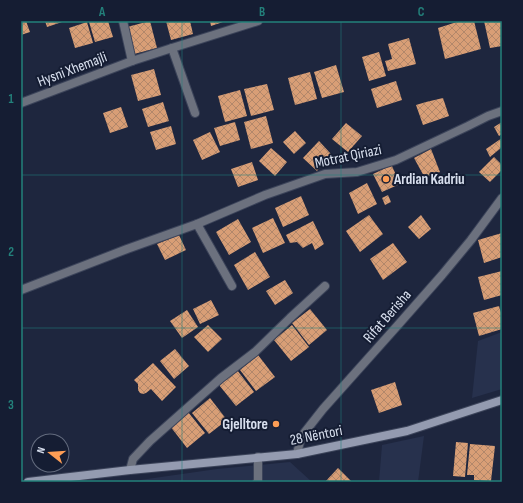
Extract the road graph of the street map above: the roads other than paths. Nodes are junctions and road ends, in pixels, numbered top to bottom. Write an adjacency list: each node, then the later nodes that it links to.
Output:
1 (123, 21): 4 (street)
2 (258, 21): 3 (street, Hysni Xhemajli)
3 (172, 48): 4 (street, Hysni Xhemajli); 7 (street)
4 (132, 61): 5 (street, Hysni Xhemajli)
5 (21, 103)
6 (502, 111): 9 (street, Motrat Qiriazi)
7 (195, 113)
8 (502, 198): 14 (street, Rifat Berisha)
9 (197, 224): 10 (street); 12 (street, Motrat Qiriazi)
10 (232, 286)
11 (325, 286): 16 (street)
12 (21, 290)
13 (502, 400): 14 (street, 28 Nëntori)
14 (296, 454): 15 (street, 28 Nëntori)
15 (258, 457): 16 (street, 28 Nëntori); 18 (street)
16 (130, 470): 17 (street, 28 Nëntori)
17 (28, 482)
18 (257, 482)

